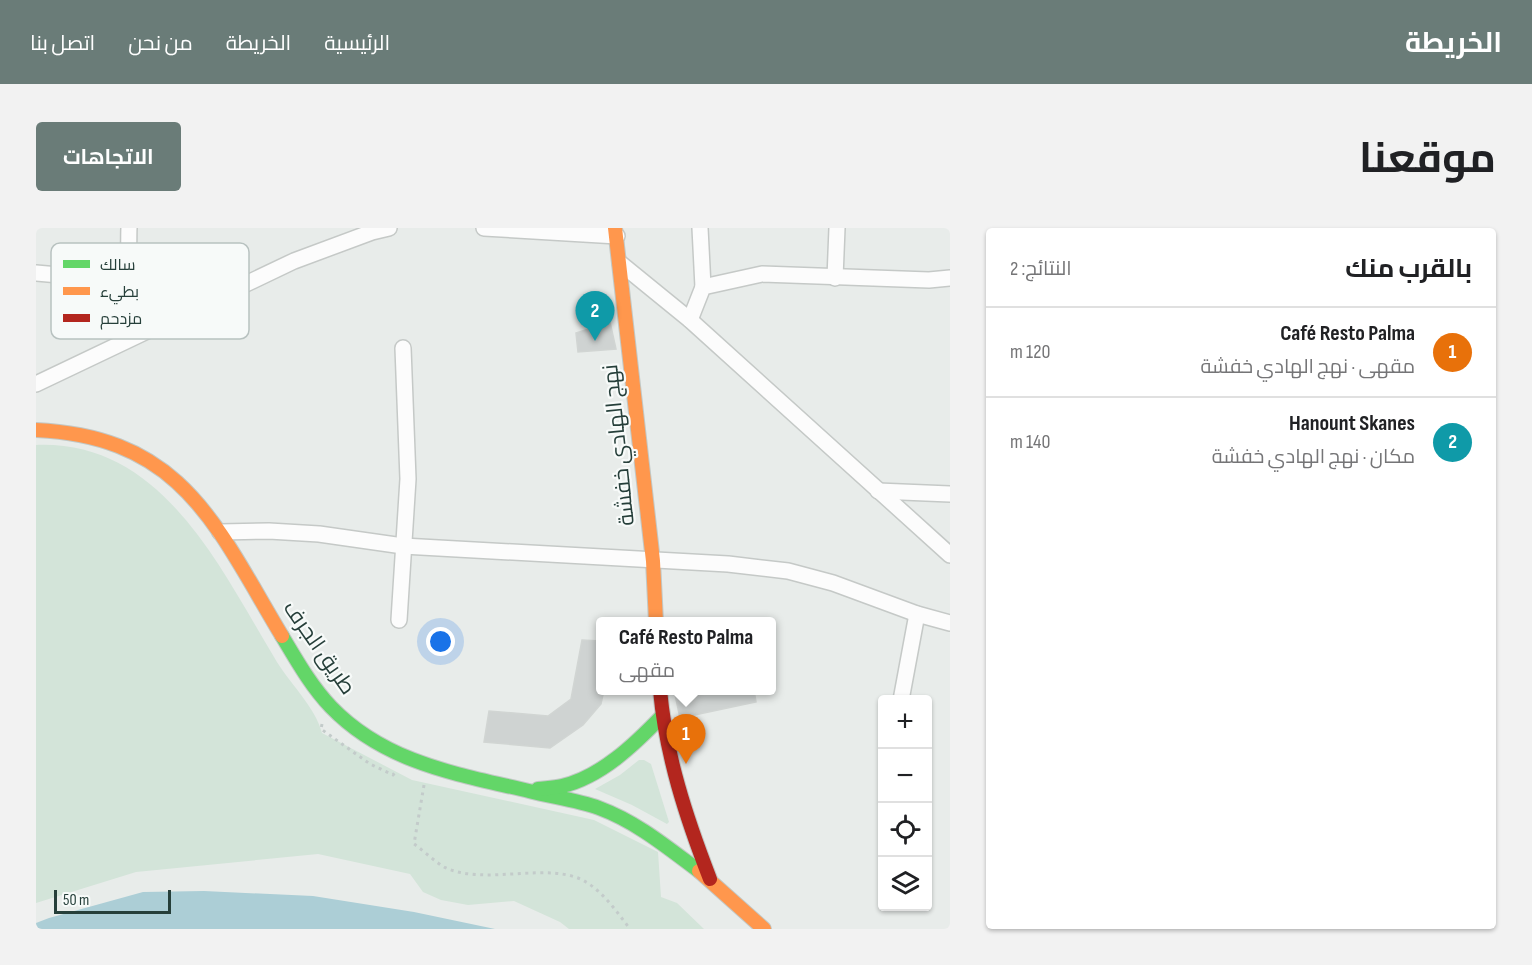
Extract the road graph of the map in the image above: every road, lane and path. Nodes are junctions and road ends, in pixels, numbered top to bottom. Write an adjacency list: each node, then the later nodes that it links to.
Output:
1 (129, 228): 7 (street)
2 (389, 228): 13 (street)
3 (484, 228): 6 (street)
4 (700, 228): 14 (street)
5 (837, 228): 11 (street)
6 (616, 232): 8 (main road, نهج الهادي خفشة)
7 (128, 243)
8 (620, 263): 15 (street); 25 (main road, نهج الهادي خفشة)
9 (36, 273): 10 (street)
10 (51, 274)
11 (835, 278): 12 (street); 14 (street)
12 (950, 278)
13 (249, 282)
14 (703, 287): 15 (street)
15 (690, 320): 20 (street)
16 (130, 339): 18 (street)
17 (403, 348): 23 (street)
18 (36, 384)
19 (36, 430): 22 (main road, طريق الجرف)
20 (878, 491): 21 (street); 24 (street)
21 (950, 494)
22 (220, 532): 23 (street); 34 (main road, طريق الجرف)
23 (403, 546): 25 (street); 28 (street)
24 (950, 555)
25 (653, 561): 26 (street); 27 (main road, نهج الهادي خفشة)
26 (917, 614): 29 (street); 31 (street)
27 (656, 617)
28 (399, 620)
29 (950, 623)
30 (660, 695): 32 (main road)
31 (902, 695)
32 (662, 716): 36 (main road); 37 (main road)
33 (323, 719): 35 (path)
34 (428, 767): 36 (main road, طريق الجرف); 38 (path)
35 (399, 768)
36 (530, 791): 37 (main road, طريق الجرف)
37 (710, 879): 39 (main road, طريق الجرف)
38 (630, 929)
39 (764, 929)

